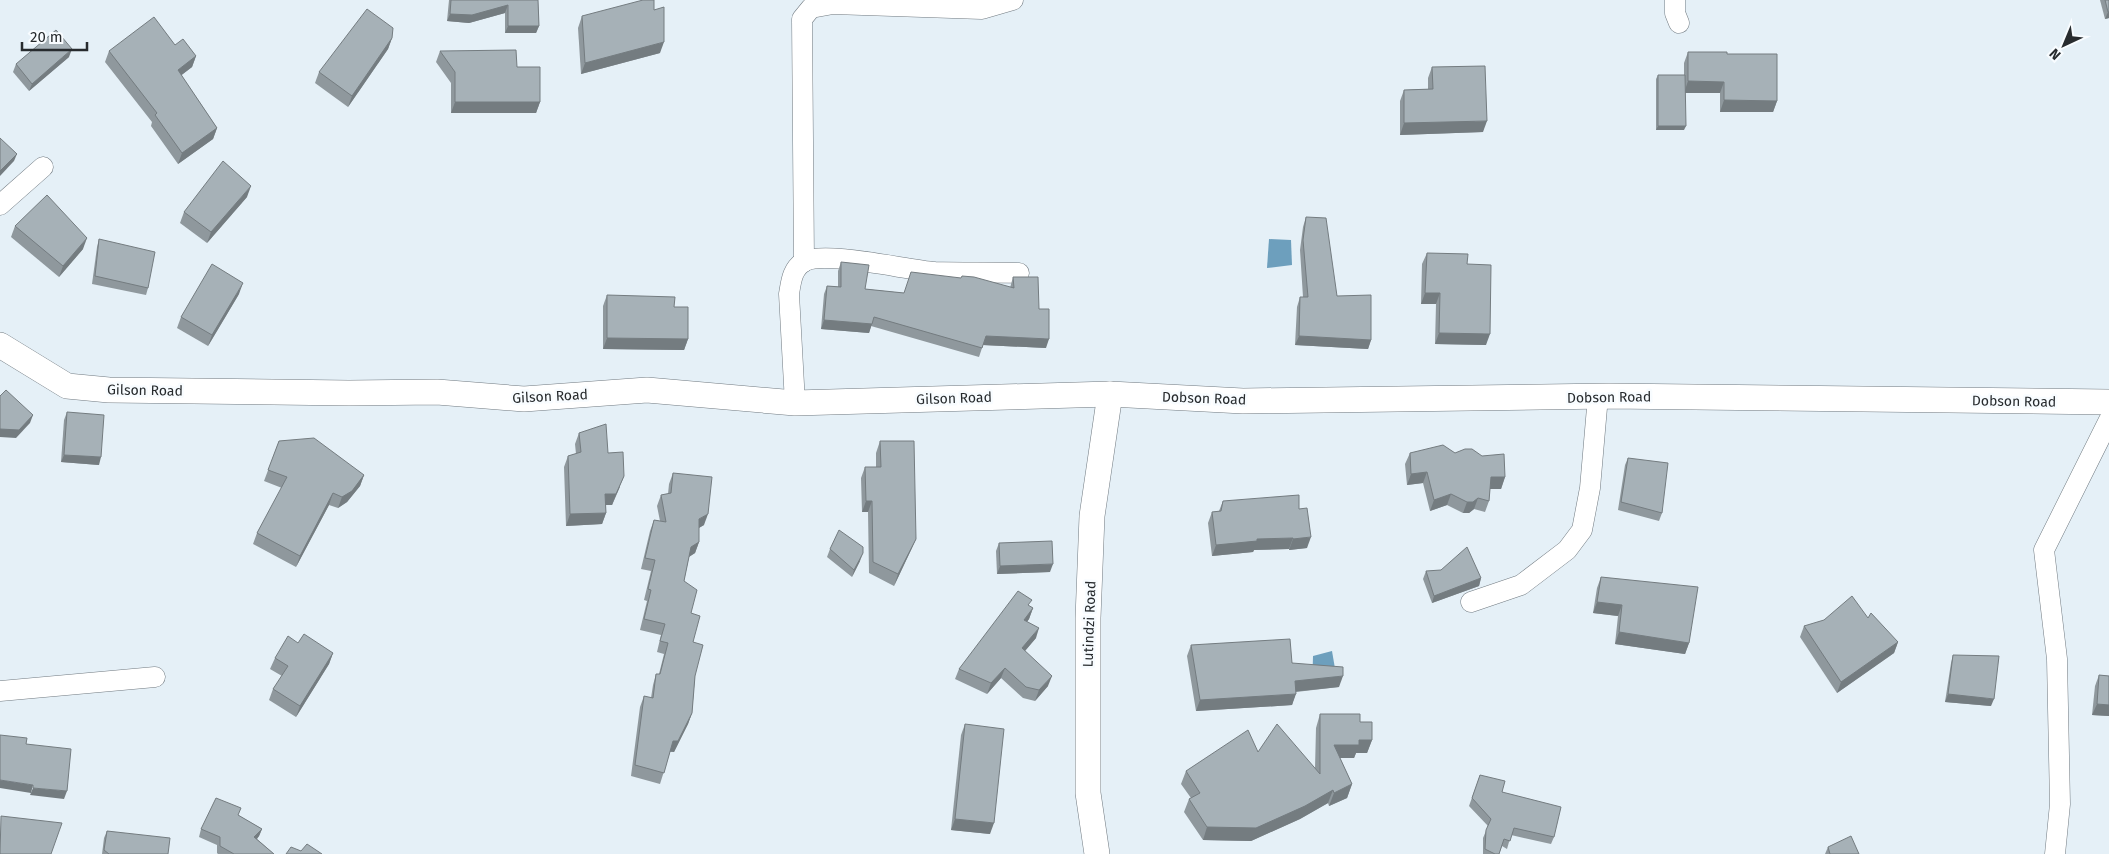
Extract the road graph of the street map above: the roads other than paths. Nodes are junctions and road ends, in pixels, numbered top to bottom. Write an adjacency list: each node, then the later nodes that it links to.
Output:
1 (1013, 0): 6 (street)
2 (1675, 0): 3 (street)
3 (1679, 24)
4 (43, 167): 5 (street)
5 (0, 205)
6 (804, 262): 7 (street); 12 (street)
7 (1019, 273)
8 (0, 345): 12 (street, Gilson Road)
9 (1110, 394): 10 (street, Dobson Road); 12 (street, Gilson Road); 17 (street, Lutindzi Road)
10 (1598, 396): 11 (street, Dobson Road); 14 (street)
11 (2109, 402)
12 (795, 403)
13 (2109, 420): 18 (street)
14 (1470, 602)
15 (155, 677): 16 (street)
16 (0, 691)
17 (1097, 854)
18 (2055, 854)

